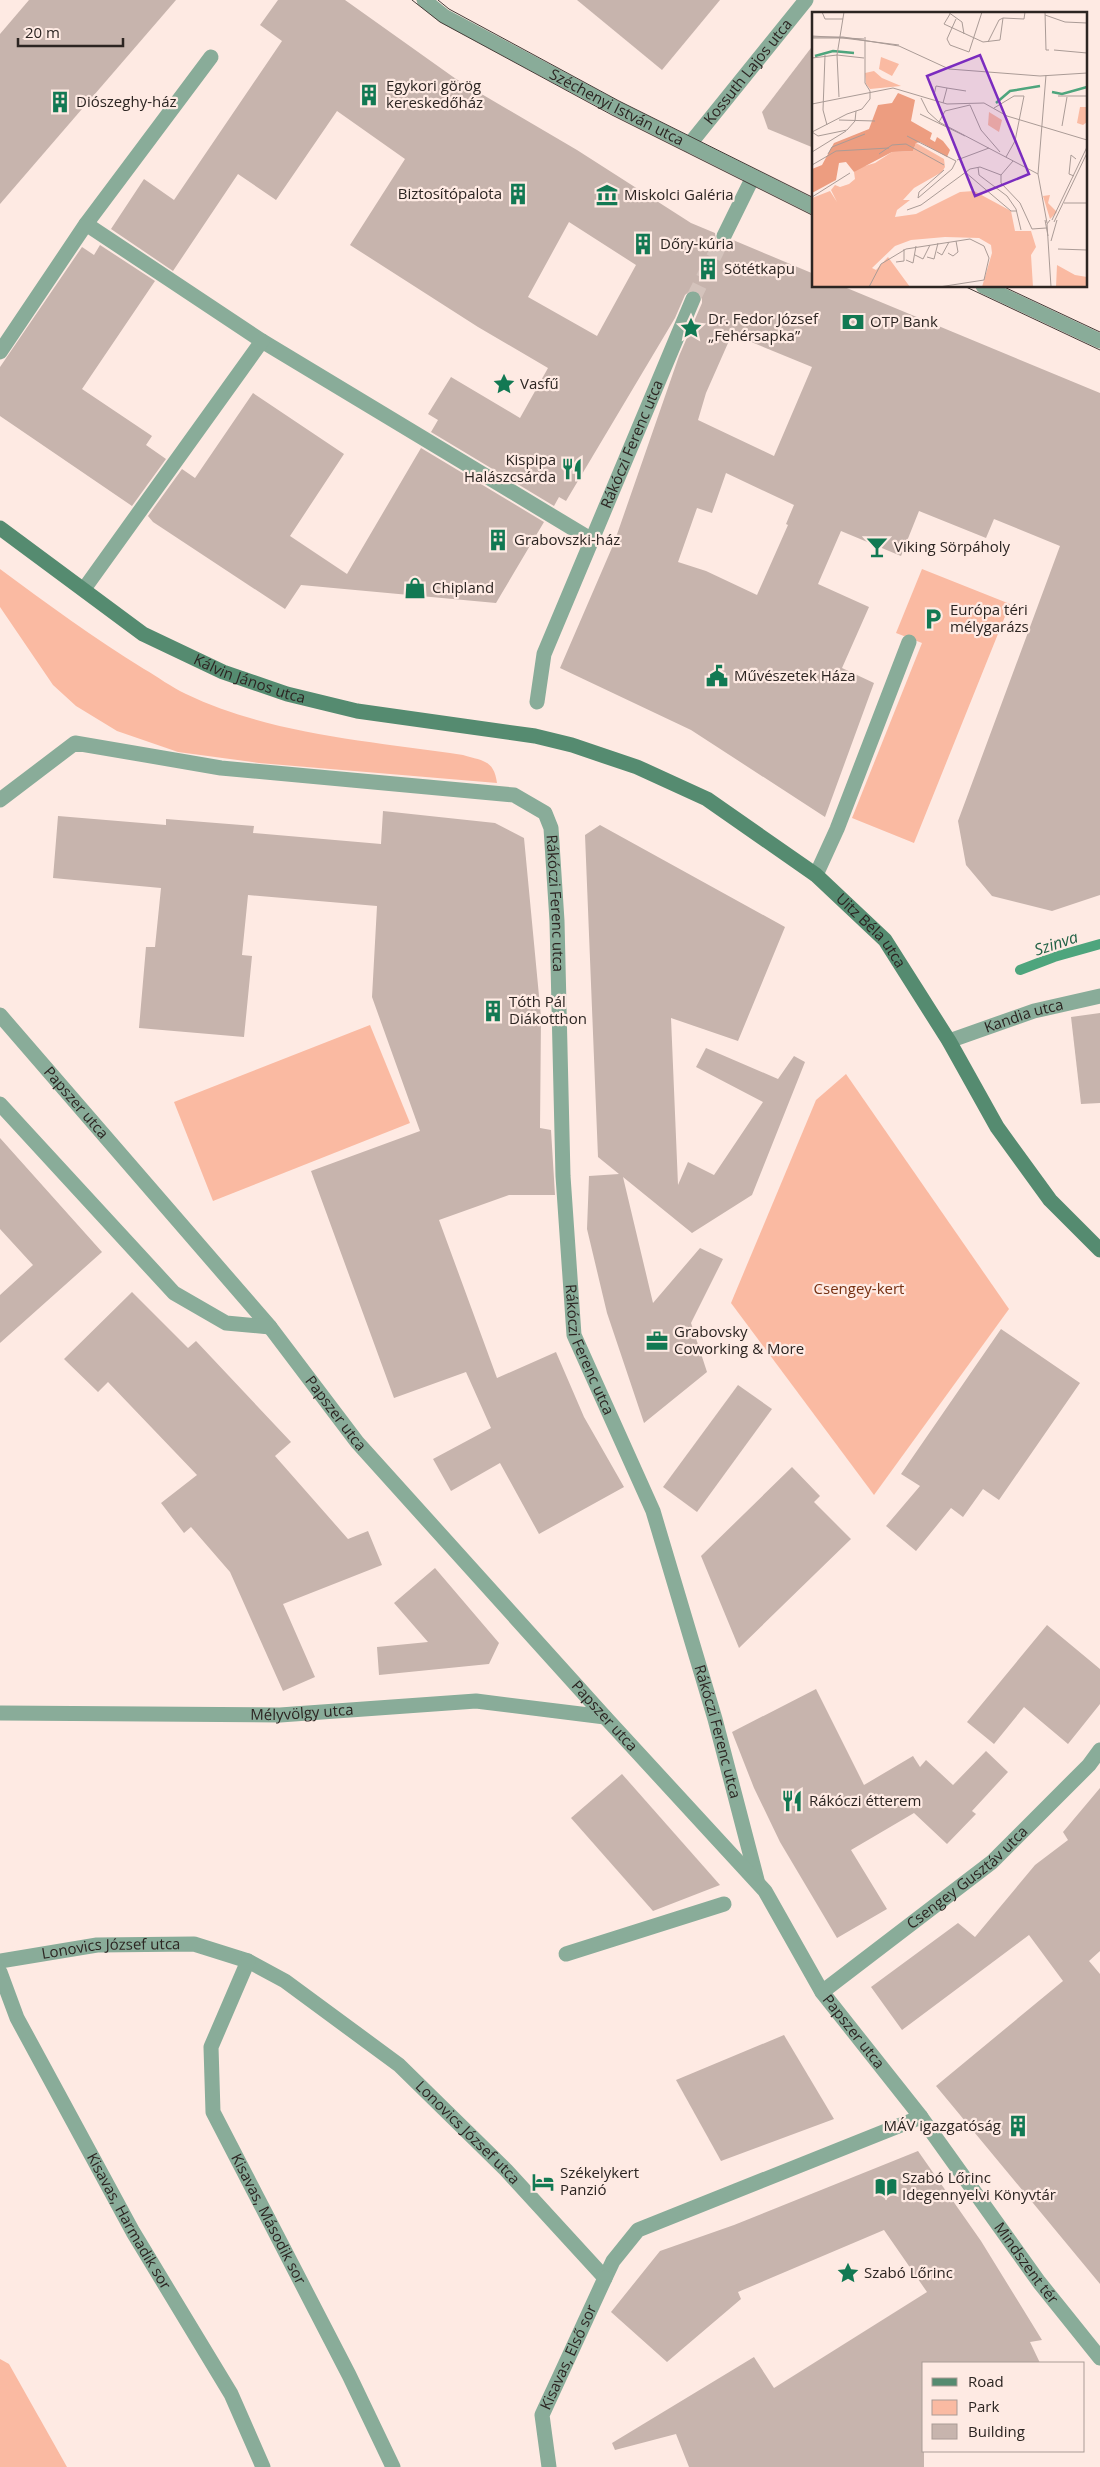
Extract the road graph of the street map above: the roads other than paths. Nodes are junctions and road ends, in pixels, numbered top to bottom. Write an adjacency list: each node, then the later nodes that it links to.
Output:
1 (424, 0): 4 (street, Széchenyi István utca)
2 (806, 0): 4 (street, Kossuth Lajos utca)
3 (211, 57): 7 (street)
4 (689, 144): 5 (street, Széchenyi István utca)
5 (753, 177): 6 (street, Széchenyi István utca); 8 (street)
6 (812, 206)
7 (86, 224): 11 (street); 13 (street)
8 (724, 236)
9 (987, 288): 12 (street)
10 (693, 299): 15 (street, Rákóczi Ferenc utca)
11 (262, 341): 15 (street); 16 (street)
12 (1100, 341)
13 (0, 352)
14 (0, 528): 16 (street, Kálvin János utca)
15 (592, 540): 18 (street, Rákóczi Ferenc utca)
16 (84, 589): 19 (street, Kálvin János utca)
17 (909, 642): 21 (street)
18 (537, 702)
19 (535, 736): 21 (street, Uitz Béla utca)
20 (0, 800): 31 (street, Rákóczi Ferenc utca)
21 (816, 875): 24 (street, Uitz Béla utca)
22 (1100, 996): 24 (street, Kandia utca)
23 (0, 1015): 27 (street, Papszer utca)
24 (949, 1041): 26 (street, Uitz Béla utca)
25 (0, 1104): 27 (street)
26 (1100, 1250)
27 (270, 1327): 29 (street, Papszer utca)
28 (0, 1713): 29 (street, Mélyvölgy utca)
29 (605, 1717): 31 (street, Papszer utca)
30 (1100, 1750): 37 (street, Csengey Gusztáv utca)
31 (757, 1882): 37 (street, Papszer utca)
32 (724, 1904): 33 (street)
33 (566, 1954)
34 (0, 1961): 35 (street, Lonovics József utca)
35 (248, 1961): 39 (street, Lonovics József utca); 42 (street, Kisavas, Második sor)
36 (0, 1972): 41 (street, Kisavas, Harmadik sor)
37 (822, 1992): 38 (street, Papszer utca)
38 (921, 2117): 39 (street); 40 (street, Mindszent tér)
39 (605, 2278): 43 (street, Kisavas, Első sor)
40 (1100, 2358)
41 (263, 2467)
42 (393, 2467)
43 (549, 2467)

